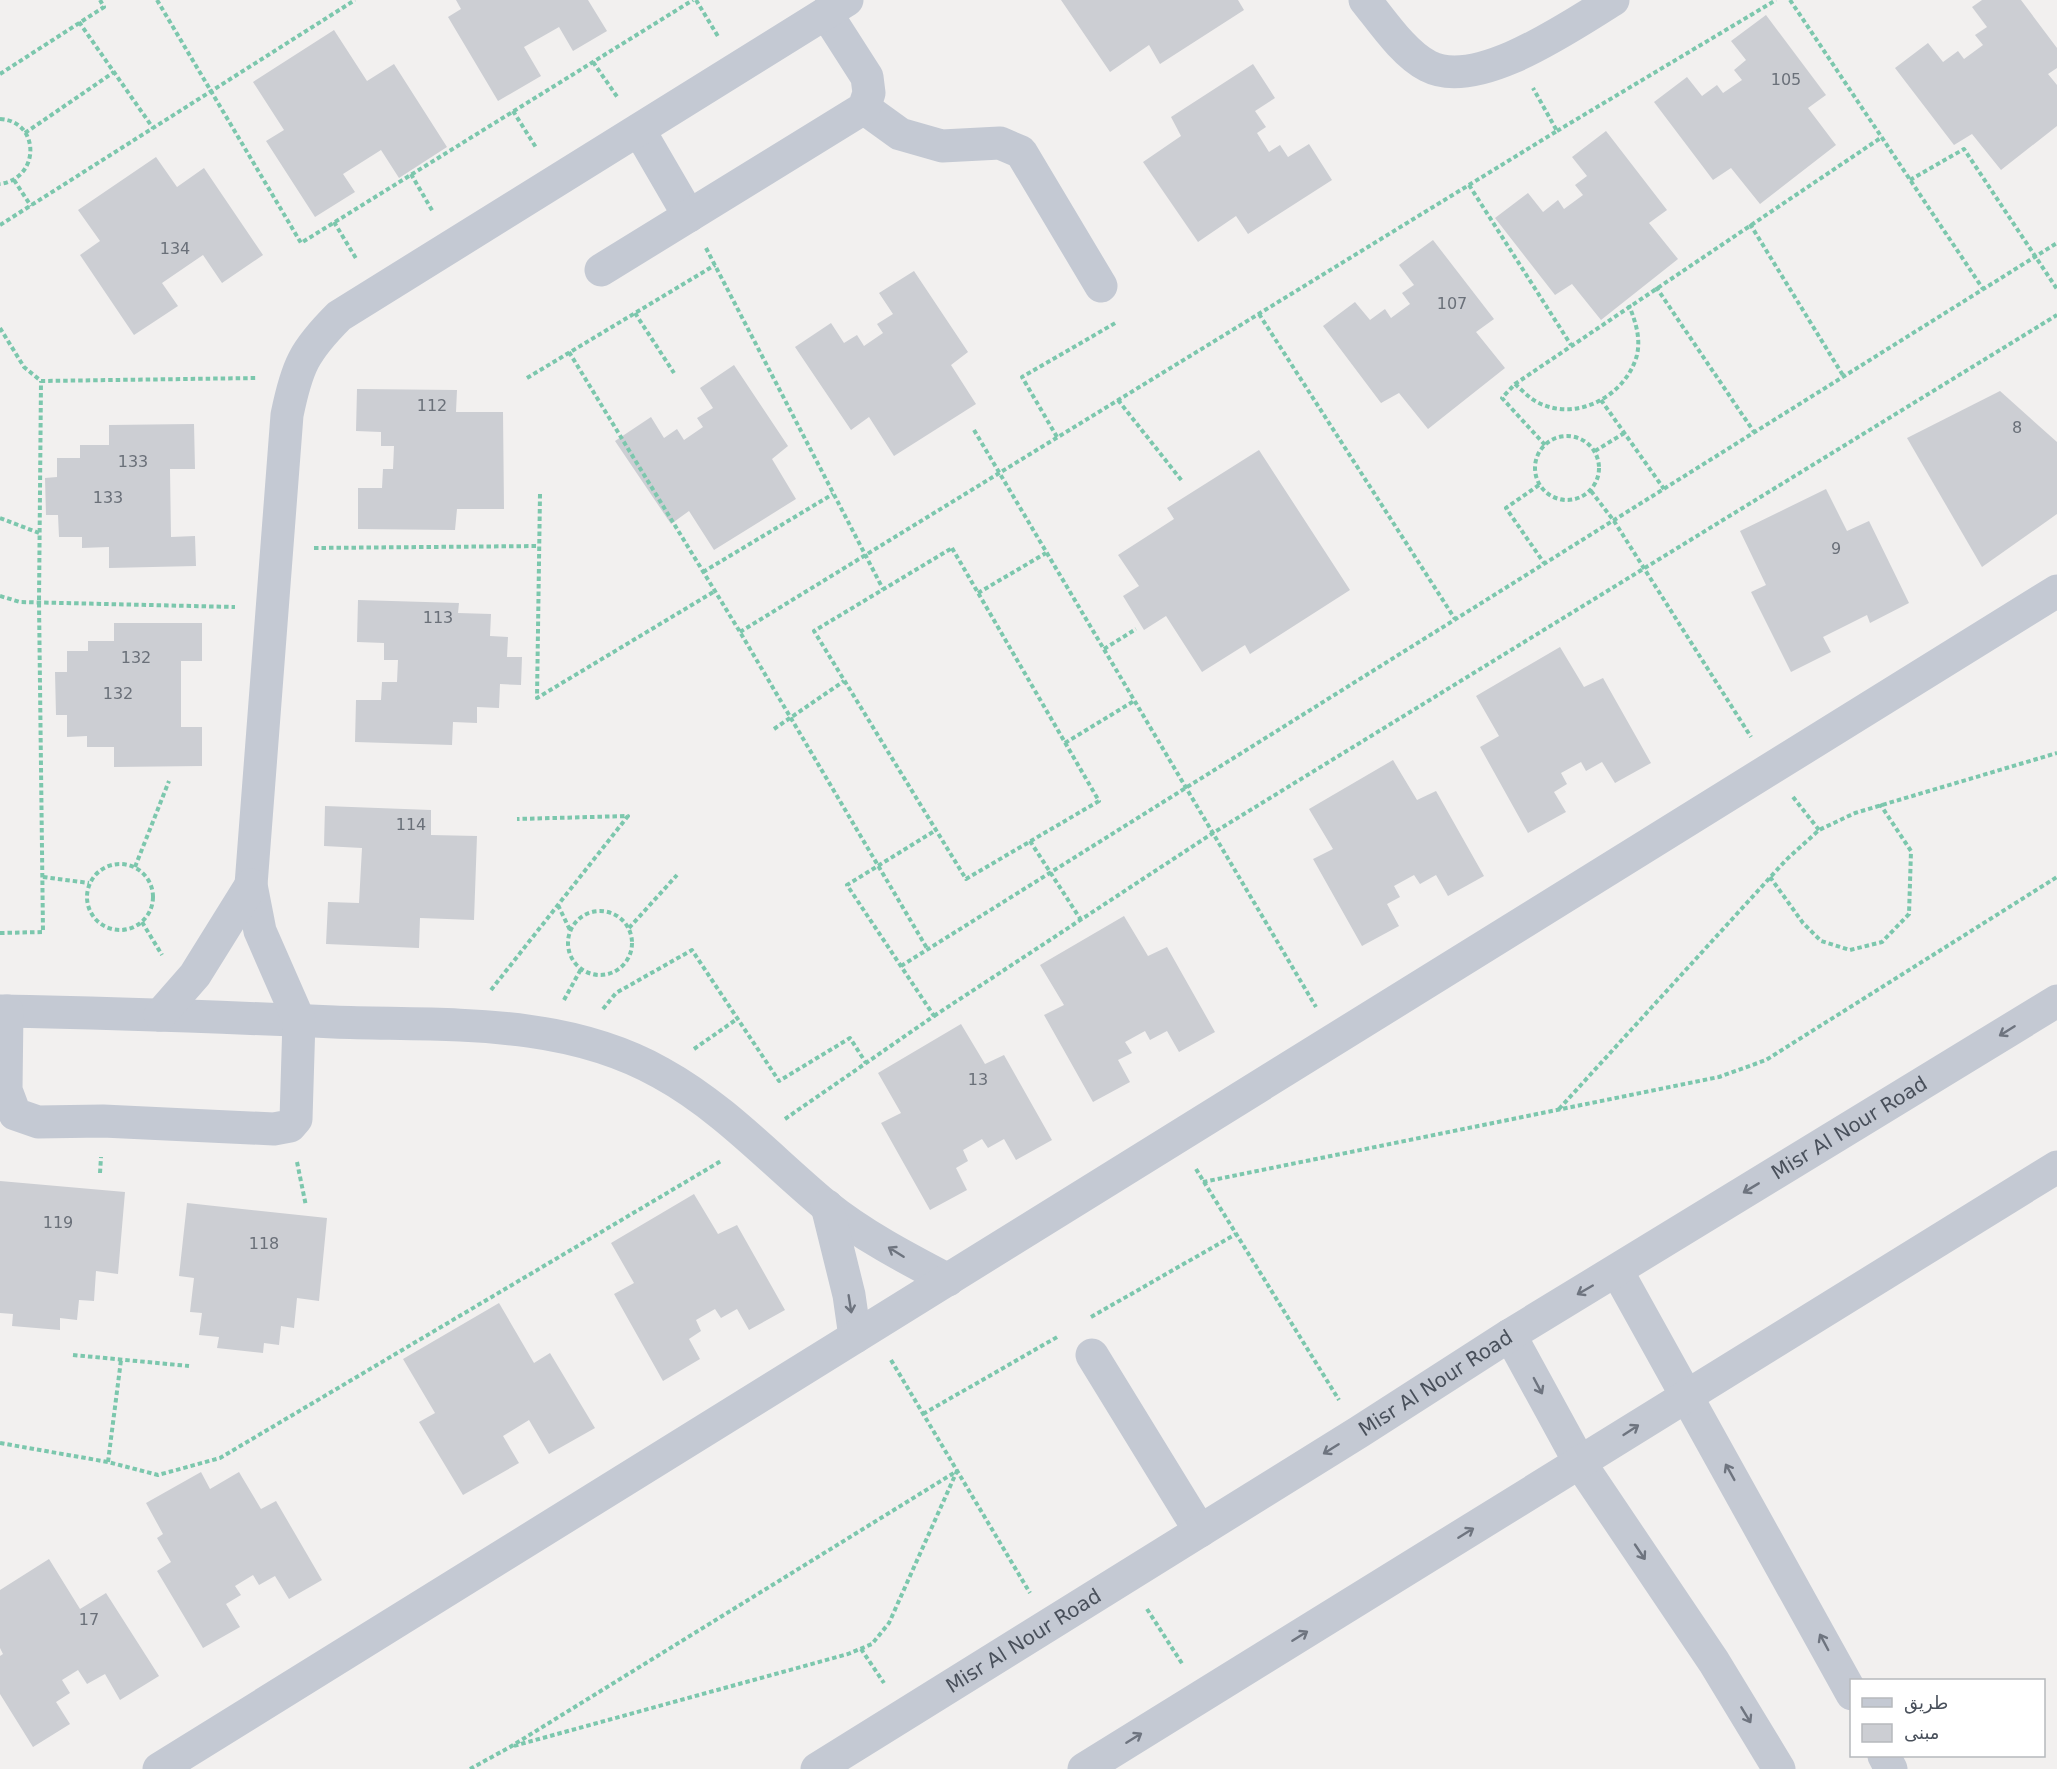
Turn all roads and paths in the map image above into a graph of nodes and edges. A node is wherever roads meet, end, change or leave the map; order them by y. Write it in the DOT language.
graph roads {
  1 [pos="100,0"];
  2 [pos="157,0"];
  3 [pos="355,0"];
  4 [pos="693,0"];
  5 [pos="1365,0"];
  6 [pos="1613,0"];
  7 [pos="1776,0"];
  8 [pos="1790,0"];
  9 [pos="836,6"];
  10 [pos="79,22"];
  11 [pos="1515,56"];
  12 [pos="593,62"];
  13 [pos="114,72"];
  14 [pos="0,74"];
  15 [pos="212,91"];
  16 [pos="864,108"];
  17 [pos="513,111"];
  18 [pos="0,118"];
  19 [pos="153,128"];
  20 [pos="639,130"];
  21 [pos="1557,131"];
  22 [pos="26,133"];
  23 [pos="1882,137"];
  24 [pos="411,174"];
  25 [pos="14,180"];
  26 [pos="1910,180"];
  27 [pos="556,181"];
  28 [pos="0,184"];
  29 [pos="1468,185"];
  30 [pos="31,206"];
  31 [pos="689,216"];
  32 [pos="334,222"];
  33 [pos="1750,224"];
  34 [pos="0,225"];
  35 [pos="2057,243"];
  36 [pos="452,244"];
  37 [pos="2036,256"];
  38 [pos="715,265"];
  39 [pos="601,270"];
  40 [pos="1101,286"];
  41 [pos="1656,287"];
  42 [pos="2057,289"];
  43 [pos="1983,290"];
  44 [pos="376,291"];
  45 [pos="1629,305"];
  46 [pos="635,313"];
  47 [pos="1258,314"];
  48 [pos="2057,315"];
  49 [pos="0,328"];
  50 [pos="1571,345"];
  51 [pos="569,352"];
  52 [pos="674,373"];
  53 [pos="295,377"];
  54 [pos="1844,377"];
  55 [pos="527,378"];
  56 [pos="41,381"];
  57 [pos="1515,384"];
  58 [pos="1118,400"];
  59 [pos="1601,400"];
  60 [pos="974,430"];
  61 [pos="1626,432"];
  62 [pos="1754,432"];
  63 [pos="1057,437"];
  64 [pos="1545,445"];
  65 [pos="1595,451"];
  66 [pos="999,473"];
  67 [pos="1182,481"];
  68 [pos="1539,485"];
  69 [pos="1664,489"];
  70 [pos="1591,491"];
  71 [pos="540,494"];
  72 [pos="833,494"];
  73 [pos="0,518"];
  74 [pos="1614,521"];
  75 [pos="39,533"];
  76 [pos="539,546"];
  77 [pos="277,548"];
  78 [pos="1046,553"];
  79 [pos="865,555"];
  80 [pos="1544,564"];
  81 [pos="1644,569"];
  82 [pos="702,572"];
  83 [pos="883,589"];
  84 [pos="715,591"];
  85 [pos="2057,591"];
  86 [pos="978,593"];
  87 [pos="0,596"];
  88 [pos="39,603"];
  89 [pos="272,609"];
  90 [pos="1455,619"];
  91 [pos="1136,629"];
  92 [pos="740,632"];
  93 [pos="1104,649"];
  94 [pos="844,681"];
  95 [pos="1134,701"];
  96 [pos="790,718"];
  97 [pos="774,729"];
  98 [pos="1065,743"];
  99 [pos="2057,753"];
  100 [pos="1771,769"];
  101 [pos="169,781"];
  102 [pos="1186,788"];
  103 [pos="1880,804"];
  104 [pos="517,819"];
  105 [pos="936,830"];
  106 [pos="1213,833"];
  107 [pos="1030,841"];
  108 [pos="878,866"];
  109 [pos="135,867"];
  110 [pos="1051,873"];
  111 [pos="677,875"];
  112 [pos="42,877"];
  113 [pos="1770,877"];
  114 [pos="2057,877"];
  115 [pos="90,883"];
  116 [pos="251,885"];
  117 [pos="558,905"];
  118 [pos="1081,920"];
  119 [pos="629,928"];
  120 [pos="570,930"];
  121 [pos="0,933"];
  122 [pos="928,950"];
  123 [pos="901,966"];
  124 [pos="2057,1001"];
  125 [pos="3,1011"];
  126 [pos="160,1015"];
  127 [pos="934,1016"];
  128 [pos="737,1019"];
  129 [pos="299,1020"];
  130 [pos="461,1027"];
  131 [pos="577,1039"];
  132 [pos="1335,1040"];
  133 [pos="866,1063"];
  134 [pos="661,1072"];
  135 [pos="1558,1110"];
  136 [pos="290,1126"];
  137 [pos="1177,1138"];
  138 [pos="753,1142"];
  139 [pos="2057,1167"];
  140 [pos="1203,1182"];
  141 [pos="306,1206"];
  142 [pos="827,1206"];
  143 [pos="1617,1272"];
  144 [pos="948,1280"];
  145 [pos="863,1332"];
  146 [pos="1510,1335"];
  147 [pos="73,1355"];
  148 [pos="1092,1355"];
  149 [pos="122,1360"];
  150 [pos="189,1366"];
  151 [pos="1687,1395"];
  152 [pos="1359,1432"];
  153 [pos="0,1443"];
  154 [pos="108,1462"];
  155 [pos="1580,1463"];
  156 [pos="957,1471"];
  157 [pos="1200,1531"];
  158 [pos="1125,1575"];
  159 [pos="1049,1625"];
  160 [pos="1850,1692"];
  161 [pos="1203,1696"];
  162 [pos="510,1747"];
  163 [pos="483,1764"];
  164 [pos="159,1769"];
  165 [pos="470,1769"];
  166 [pos="478,1769"];
  167 [pos="817,1769"];
  168 [pos="1084,1769"];
  169 [pos="1779,1769"];
  1 -- 10 [label="path"];
  2 -- 15 [label="path"];
  3 -- 15 [label="path"];
  4 -- 12 [label="path"];
  5 -- 11 [label="street"];
  6 -- 11 [label="street"];
  7 -- 21 [label="path"];
  8 -- 23 [label="path"];
  9 -- 16 [label="street"];
  9 -- 20 [label="street"];
  10 -- 13 [label="path"];
  10 -- 14 [label="path"];
  11 -- 21 [label="path"];
  12 -- 17 [label="path"];
  12 -- 20 [label="path"];
  13 -- 19 [label="path"];
  13 -- 22 [label="path"];
  15 -- 19 [label="path"];
  15 -- 32 [label="path"];
  16 -- 31 [label="street"];
  16 -- 40 [label="street"];
  17 -- 24 [label="path"];
  17 -- 27 [label="path"];
  18 -- 22 [label="path"];
  19 -- 30 [label="path"];
  20 -- 27 [label="street"];
  20 -- 31 [label="street"];
  21 -- 29 [label="path"];
  22 -- 25 [label="path"];
  23 -- 26 [label="path"];
  23 -- 33 [label="path"];
  24 -- 32 [label="path"];
  24 -- 36 [label="path"];
  25 -- 28 [label="path"];
  25 -- 30 [label="path"];
  26 -- 37 [label="path"];
  26 -- 43 [label="path"];
  27 -- 36 [label="street"];
  29 -- 47 [label="path"];
  29 -- 50 [label="path"];
  30 -- 34 [label="path"];
  31 -- 38 [label="path"];
  31 -- 39 [label="street"];
  32 -- 44 [label="path"];
  33 -- 41 [label="path"];
  33 -- 54 [label="path"];
  35 -- 37 [label="path"];
  36 -- 44 [label="street"];
  37 -- 42 [label="path"];
  37 -- 43 [label="path"];
  38 -- 46 [label="path"];
  38 -- 72 [label="path"];
  40 -- 63 [label="path"];
  41 -- 45 [label="path"];
  41 -- 62 [label="path"];
  43 -- 54 [label="path"];
  44 -- 53 [label="street"];
  45 -- 50 [label="path"];
  45 -- 59 [label="path"];
  46 -- 51 [label="path"];
  46 -- 52 [label="path"];
  47 -- 58 [label="path"];
  47 -- 90 [label="path"];
  48 -- 81 [label="path"];
  49 -- 56 [label="path"];
  50 -- 57 [label="path"];
  51 -- 55 [label="path"];
  51 -- 82 [label="path"];
  53 -- 56 [label="path"];
  53 -- 77 [label="street"];
  54 -- 62 [label="path"];
  56 -- 75 [label="path"];
  57 -- 59 [label="path"];
  57 -- 64 [label="path"];
  58 -- 63 [label="path"];
  58 -- 67 [label="path"];
  59 -- 61 [label="path"];
  60 -- 66 [label="path"];
  61 -- 65 [label="path"];
  61 -- 69 [label="path"];
  62 -- 69 [label="path"];
  63 -- 66 [label="path"];
  64 -- 65 [label="path"];
  64 -- 68 [label="path"];
  65 -- 70 [label="path"];
  66 -- 78 [label="path"];
  66 -- 79 [label="path"];
  68 -- 70 [label="path"];
  68 -- 80 [label="path"];
  69 -- 74 [label="path"];
  70 -- 74 [label="path"];
  71 -- 76 [label="path"];
  72 -- 79 [label="path"];
  72 -- 82 [label="path"];
  73 -- 75 [label="path"];
  74 -- 80 [label="path"];
  74 -- 81 [label="path"];
  75 -- 88 [label="path"];
  76 -- 77 [label="path"];
  76 -- 84 [label="path"];
  77 -- 89 [label="street"];
  78 -- 86 [label="path"];
  78 -- 93 [label="path"];
  79 -- 83 [label="path"];
  79 -- 92 [label="path"];
  80 -- 90 [label="path"];
  81 -- 100 [label="path"];
  81 -- 106 [label="path"];
  82 -- 84 [label="path"];
  83 -- 86 [label="path"];
  83 -- 94 [label="path"];
  84 -- 92 [label="path"];
  85 -- 100 [label="street"];
  86 -- 98 [label="path"];
  87 -- 88 [label="path"];
  88 -- 89 [label="path"];
  88 -- 112 [label="path"];
  89 -- 116 [label="street"];
  90 -- 102 [label="path"];
  91 -- 93 [label="path"];
  92 -- 96 [label="path"];
  93 -- 95 [label="path"];
  94 -- 96 [label="path"];
  94 -- 105 [label="path"];
  95 -- 98 [label="path"];
  95 -- 102 [label="path"];
  96 -- 97 [label="path"];
  96 -- 108 [label="path"];
  98 -- 107 [label="path"];
  99 -- 103 [label="path"];
  100 -- 132 [label="street"];
  101 -- 109 [label="path"];
  102 -- 106 [label="path"];
  102 -- 110 [label="path"];
  103 -- 113 [label="path"];
  103 -- 113 [label="path"];
  104 -- 117 [label="path"];
  105 -- 107 [label="path"];
  105 -- 108 [label="path"];
  106 -- 118 [label="path"];
  106 -- 132 [label="path"];
  107 -- 110 [label="path"];
  108 -- 122 [label="path"];
  108 -- 123 [label="path"];
  109 -- 115 [label="path"];
  109 -- 115 [label="path"];
  110 -- 118 [label="path"];
  110 -- 122 [label="path"];
  111 -- 119 [label="path"];
  112 -- 115 [label="path"];
  112 -- 121 [label="path"];
  113 -- 135 [label="path"];
  114 -- 135 [label="path"];
  116 -- 126 [label="street"];
  116 -- 129 [label="street"];
  117 -- 120 [label="path"];
  117 -- 130 [label="path"];
  118 -- 127 [label="path"];
  119 -- 120 [label="path"];
  119 -- 120 [label="path"];
  122 -- 123 [label="path"];
  123 -- 127 [label="path"];
  124 -- 143 [label="street, Misr Al Nour Road, one-way"];
  125 -- 126 [label="street"];
  125 -- 136 [label="street"];
  126 -- 129 [label="street"];
  127 -- 133 [label="path"];
  128 -- 131 [label="path"];
  128 -- 133 [label="path"];
  128 -- 134 [label="path"];
  129 -- 130 [label="street"];
  129 -- 136 [label="street"];
  130 -- 131 [label="street"];
  131 -- 134 [label="street"];
  132 -- 137 [label="street"];
  133 -- 138 [label="path"];
  134 -- 138 [label="street"];
  135 -- 140 [label="path"];
  136 -- 141 [label="path"];
  137 -- 140 [label="path"];
  137 -- 144 [label="street"];
  138 -- 142 [label="street"];
  138 -- 154 [label="path"];
  139 -- 151 [label="street"];
  140 -- 152 [label="path"];
  144 -- 142 [label="street, one-way"];
  142 -- 145 [label="street, one-way"];
  143 -- 146 [label="street, Misr Al Nour Road, one-way"];
  143 -- 151 [label="street"];
  144 -- 145 [label="street"];
  145 -- 156 [label="path"];
  145 -- 164 [label="street"];
  146 -- 152 [label="street, Misr Al Nour Road"];
  146 -- 155 [label="street, one-way"];
  147 -- 149 [label="path"];
  148 -- 157 [label="street"];
  149 -- 150 [label="path"];
  149 -- 154 [label="path"];
  155 -- 151 [label="street, one-way"];
  160 -- 151 [label="street, one-way"];
  152 -- 157 [label="street, Misr Al Nour Road, one-way"];
  153 -- 154 [label="path"];
  161 -- 155 [label="street, one-way"];
  155 -- 169 [label="street, one-way"];
  156 -- 159 [label="path"];
  156 -- 162 [label="path"];
  156 -- 162 [label="path"];
  157 -- 158 [label="street, Misr Al Nour Road"];
  158 -- 159 [label="street, Misr Al Nour Road"];
  158 -- 161 [label="path"];
  159 -- 167 [label="street, Misr Al Nour Road"];
  168 -- 161 [label="street, one-way"];
  162 -- 163 [label="path"];
  163 -- 165 [label="path"];
  163 -- 166 [label="path"];
}
